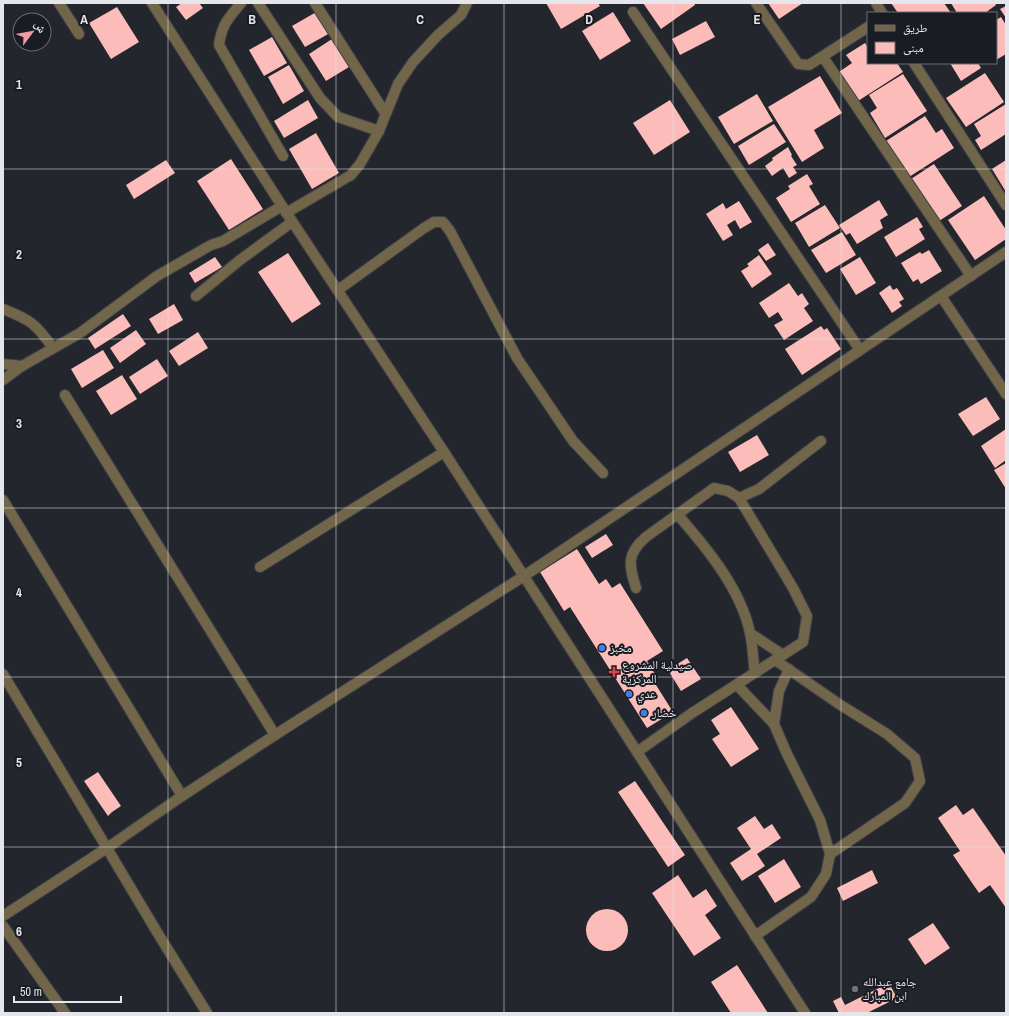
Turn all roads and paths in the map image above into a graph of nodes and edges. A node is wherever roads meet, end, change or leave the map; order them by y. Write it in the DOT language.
graph roads {
  1 [pos="59,3"];
  2 [pos="152,3"];
  3 [pos="241,3"];
  4 [pos="258,3"];
  5 [pos="315,3"];
  6 [pos="467,3"];
  7 [pos="756,3"];
  8 [pos="876,3"];
  9 [pos="633,12"];
  10 [pos="881,12"];
  11 [pos="867,28"];
  12 [pos="79,34"];
  13 [pos="822,57"];
  14 [pos="915,64"];
  15 [pos="385,113"];
  16 [pos="379,131"];
  17 [pos="283,156"];
  18 [pos="1006,205"];
  19 [pos="284,210"];
  20 [pos="292,222"];
  21 [pos="1006,252"];
  22 [pos="971,276"];
  23 [pos="338,290"];
  24 [pos="196,296"];
  25 [pos="941,296"];
  26 [pos="3,309"];
  27 [pos="53,348"];
  28 [pos="860,350"];
  29 [pos="3,364"];
  30 [pos="22,366"];
  31 [pos="3,380"];
  32 [pos="1006,394"];
  33 [pos="65,395"];
  34 [pos="821,441"];
  35 [pos="444,452"];
  36 [pos="603,473"];
  37 [pos="739,498"];
  38 [pos="3,500"];
  39 [pos="677,514"];
  40 [pos="260,567"];
  41 [pos="524,576"];
  42 [pos="636,588"];
  43 [pos="750,634"];
  44 [pos="779,657"];
  45 [pos="789,669"];
  46 [pos="755,673"];
  47 [pos="3,674"];
  48 [pos="737,685"];
  49 [pos="774,724"];
  50 [pos="275,735"];
  51 [pos="637,752"];
  52 [pos="182,796"];
  53 [pos="107,848"];
  54 [pos="830,854"];
  55 [pos="3,916"];
  56 [pos="3,926"];
  57 [pos="755,936"];
  58 [pos="65,1013"];
  59 [pos="207,1013"];
  60 [pos="805,1013"];
  1 -- 12 [label="street"];
  2 -- 19 [label="street"];
  3 -- 17 [label="street"];
  4 -- 16 [label="street"];
  5 -- 15 [label="street"];
  6 -- 15 [label="street"];
  7 -- 13 [label="street"];
  8 -- 10 [label="street"];
  9 -- 28 [label="street"];
  11 -- 13 [label="street"];
  13 -- 22 [label="street"];
  14 -- 18 [label="street"];
  15 -- 16 [label="street"];
  16 -- 19 [label="street"];
  19 -- 20 [label="street"];
  19 -- 27 [label="street"];
  20 -- 23 [label="street"];
  20 -- 24 [label="street"];
  21 -- 22 [label="street"];
  22 -- 25 [label="street"];
  23 -- 35 [label="street"];
  23 -- 36 [label="street"];
  25 -- 28 [label="street"];
  25 -- 32 [label="street"];
  26 -- 27 [label="street"];
  27 -- 30 [label="street"];
  28 -- 41 [label="street"];
  29 -- 30 [label="street"];
  30 -- 31 [label="street"];
  33 -- 50 [label="street"];
  34 -- 37 [label="street"];
  35 -- 40 [label="street"];
  35 -- 41 [label="street"];
  37 -- 39 [label="street"];
  37 -- 44 [label="street"];
  38 -- 52 [label="street"];
  39 -- 42 [label="street"];
  39 -- 43 [label="street"];
  41 -- 50 [label="street"];
  41 -- 51 [label="street"];
  43 -- 44 [label="street"];
  43 -- 46 [label="street"];
  44 -- 45 [label="street"];
  44 -- 46 [label="street"];
  45 -- 49 [label="street"];
  45 -- 54 [label="street"];
  46 -- 48 [label="street"];
  47 -- 53 [label="street"];
  48 -- 49 [label="street"];
  48 -- 51 [label="street"];
  49 -- 54 [label="street"];
  50 -- 52 [label="street"];
  51 -- 57 [label="street"];
  52 -- 53 [label="street"];
  53 -- 55 [label="street"];
  53 -- 59 [label="street"];
  54 -- 57 [label="street"];
  56 -- 58 [label="street"];
  57 -- 60 [label="street"];
}
